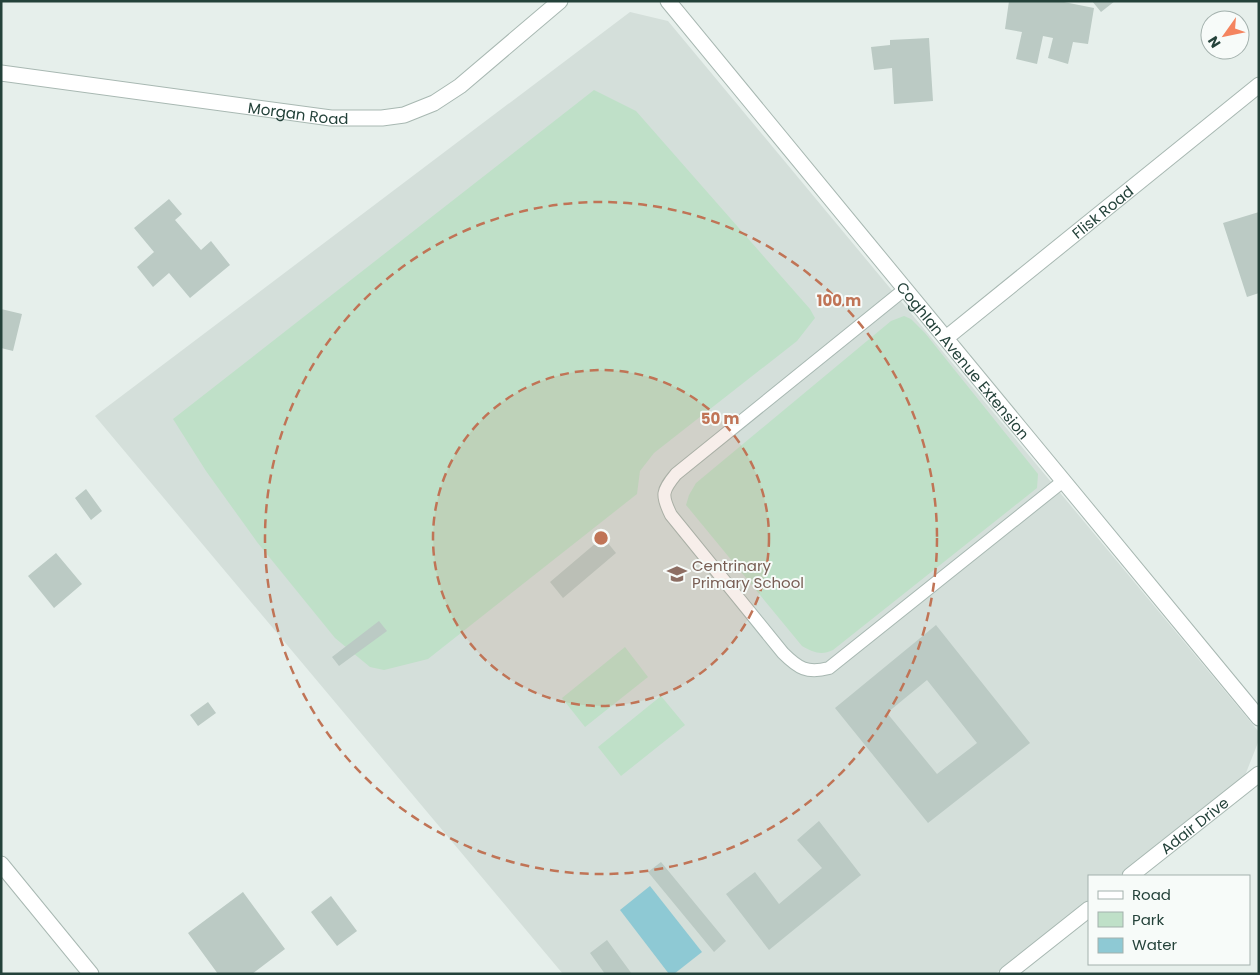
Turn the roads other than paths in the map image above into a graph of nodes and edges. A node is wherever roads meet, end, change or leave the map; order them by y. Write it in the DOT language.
graph roads {
  1 [pos="560,1"];
  2 [pos="668,1"];
  3 [pos="1,73"];
  4 [pos="1259,85"];
  5 [pos="905,289"];
  6 [pos="946,338"];
  7 [pos="1062,482"];
  8 [pos="1259,718"];
  9 [pos="1259,774"];
  10 [pos="1,864"];
  11 [pos="1131,875"];
  12 [pos="1088,910"];
  13 [pos="91,974"];
  14 [pos="1007,974"];
  1 -- 3 [label="street, Morgan Road"];
  2 -- 5 [label="street, Coghlan Avenue Extension"];
  4 -- 6 [label="street, Flisk Road"];
  5 -- 6 [label="street, Coghlan Avenue Extension"];
  5 -- 7 [label="lane"];
  6 -- 7 [label="street, Coghlan Avenue Extension"];
  7 -- 8 [label="street, Coghlan Avenue Extension"];
  9 -- 11 [label="street, Adair Drive"];
  10 -- 13 [label="street"];
  12 -- 14 [label="street"];
}
